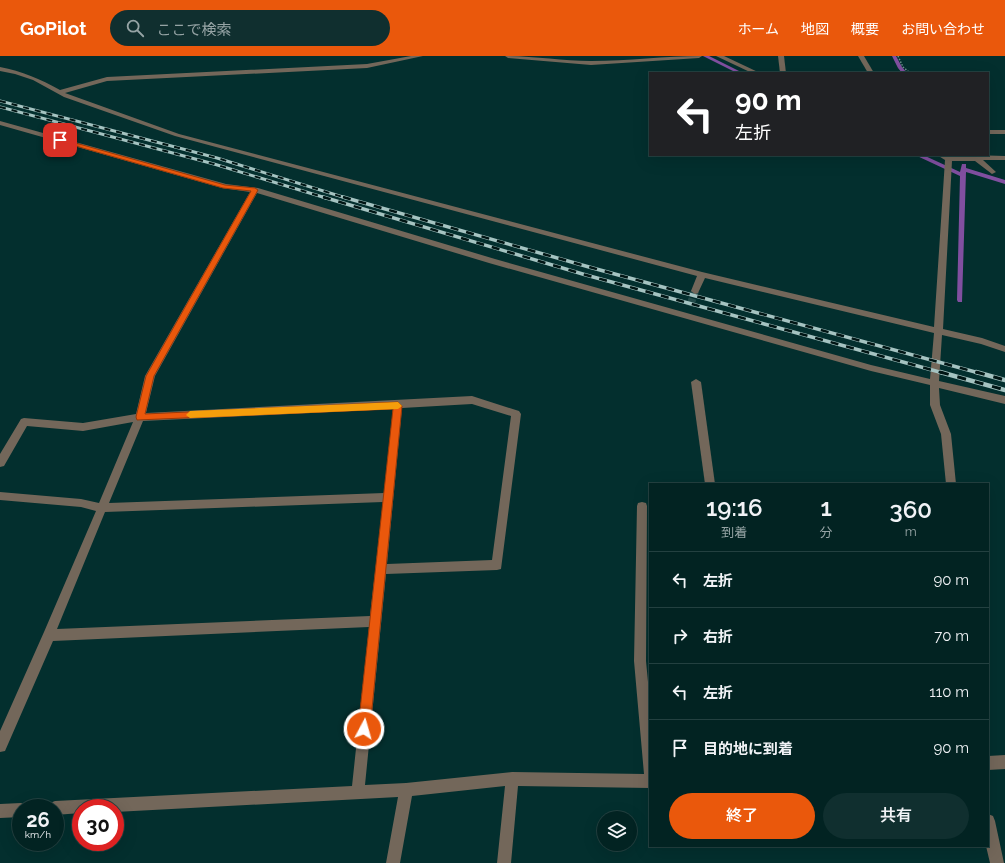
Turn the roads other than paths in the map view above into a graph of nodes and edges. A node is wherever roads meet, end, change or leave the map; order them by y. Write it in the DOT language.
graph roads {
  1 [pos="420,56"];
  2 [pos="508,56"];
  3 [pos="699,56"];
  4 [pos="719,56"];
  5 [pos="781,56"];
  6 [pos="861,56"];
  7 [pos="0,69"];
  8 [pos="755,72"];
  9 [pos="783,72"];
  10 [pos="870,72"];
  11 [pos="61,92"];
  12 [pos="0,124"];
  13 [pos="989,132"];
  14 [pos="1005,132"];
  15 [pos="942,156"];
  16 [pos="976,157"];
  17 [pos="1005,158"];
  18 [pos="949,159"];
  19 [pos="992,172"];
  20 [pos="255,190"];
  21 [pos="702,275"];
  22 [pos="695,291"];
  23 [pos="690,306"];
  24 [pos="686,316"];
  25 [pos="937,332"];
  26 [pos="1005,349"];
  27 [pos="696,382"];
  28 [pos="934,382"];
  29 [pos="1005,400"];
  30 [pos="398,406"];
  31 [pos="140,417"];
  32 [pos="0,463"];
  33 [pos="710,483"];
  34 [pos="951,483"];
  35 [pos="0,496"];
  36 [pos="388,497"];
  37 [pos="642,506"];
  38 [pos="102,508"];
  39 [pos="380,569"];
  40 [pos="375,620"];
  41 [pos="49,635"];
  42 [pos="0,746"];
  43 [pos="649,761"];
  44 [pos="1005,762"];
  45 [pos="989,763"];
  46 [pos="512,779"];
  47 [pos="649,782"];
  48 [pos="406,790"];
  49 [pos="358,791"];
  50 [pos="64,807"];
  51 [pos="12,810"];
  52 [pos="0,811"];
  53 [pos="989,826"];
  54 [pos="393,863"];
  55 [pos="504,863"];
  56 [pos="997,863"];
  1 -- 11 [label="street"];
  2 -- 3 [label="street"];
  4 -- 8 [label="street"];
  5 -- 9 [label="street"];
  6 -- 10 [label="street"];
  7 -- 11 [label="street"];
  11 -- 21 [label="street"];
  12 -- 20 [label="street"];
  13 -- 14 [label="street"];
  15 -- 18 [label="street"];
  16 -- 17 [label="street"];
  16 -- 18 [label="street"];
  16 -- 19 [label="street"];
  18 -- 25 [label="street"];
  20 -- 24 [label="street"];
  20 -- 31 [label="street"];
  21 -- 22 [label="street"];
  21 -- 25 [label="street"];
  23 -- 24 [label="street"];
  24 -- 28 [label="street"];
  25 -- 26 [label="street"];
  25 -- 28 [label="street"];
  27 -- 33 [label="street"];
  28 -- 29 [label="street"];
  28 -- 34 [label="street"];
  30 -- 31 [label="street"];
  30 -- 36 [label="street"];
  30 -- 39 [label="street"];
  31 -- 32 [label="street"];
  31 -- 38 [label="street"];
  35 -- 38 [label="street"];
  36 -- 38 [label="street"];
  36 -- 39 [label="street"];
  37 -- 43 [label="street"];
  38 -- 41 [label="street"];
  39 -- 40 [label="street"];
  40 -- 41 [label="street"];
  40 -- 49 [label="street"];
  41 -- 42 [label="street"];
  44 -- 45 [label="street"];
  46 -- 47 [label="street"];
  46 -- 48 [label="street"];
  46 -- 55 [label="street"];
  48 -- 49 [label="street"];
  48 -- 54 [label="street"];
  49 -- 50 [label="street"];
  51 -- 52 [label="street"];
  53 -- 56 [label="street"];
}
